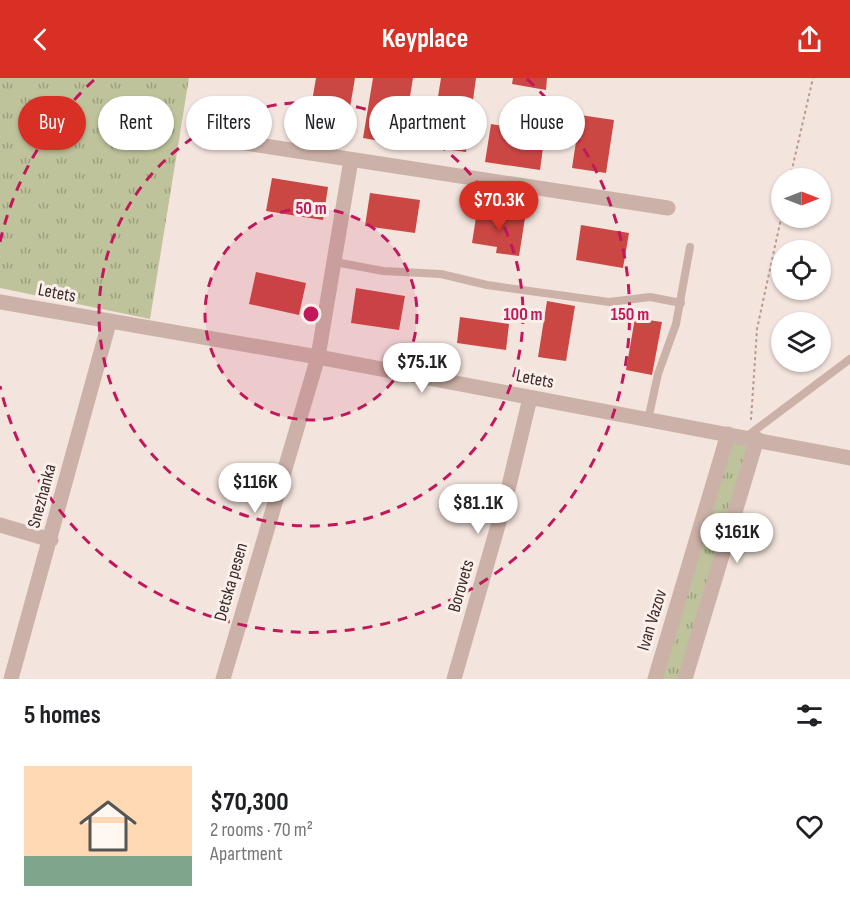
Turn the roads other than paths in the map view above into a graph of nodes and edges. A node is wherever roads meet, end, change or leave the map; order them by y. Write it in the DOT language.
graph roads {
  1 [pos="272,147"];
  2 [pos="351,160"];
  3 [pos="668,208"];
  4 [pos="690,247"];
  5 [pos="335,262"];
  6 [pos="0,302"];
  7 [pos="681,303"];
  8 [pos="109,323"];
  9 [pos="318,357"];
  10 [pos="850,359"];
  11 [pos="530,398"];
  12 [pos="648,420"];
  13 [pos="728,434"];
  14 [pos="752,438"];
  15 [pos="850,458"];
  16 [pos="0,525"];
  17 [pos="51,540"];
  18 [pos="11,679"];
  19 [pos="223,679"];
  20 [pos="454,679"];
  21 [pos="655,679"];
  22 [pos="685,679"];
  1 -- 2 [label="street"];
  2 -- 3 [label="street"];
  2 -- 5 [label="street, Detska pesen"];
  4 -- 7 [label="lane"];
  5 -- 7 [label="lane"];
  5 -- 9 [label="street, Detska pesen"];
  6 -- 8 [label="street, Letets"];
  7 -- 12 [label="lane"];
  8 -- 9 [label="street, Letets"];
  8 -- 17 [label="street, Snezhanka"];
  9 -- 11 [label="street, Letets"];
  9 -- 19 [label="street, Detska pesen"];
  10 -- 14 [label="lane"];
  11 -- 12 [label="street, Letets"];
  11 -- 20 [label="street, Borovets"];
  12 -- 13 [label="street, Letets"];
  13 -- 14 [label="street, Letets"];
  13 -- 21 [label="street, Ivan Vazov"];
  14 -- 15 [label="street, Letets"];
  14 -- 22 [label="street"];
  16 -- 17 [label="street"];
  17 -- 18 [label="street, Snezhanka"];
}
